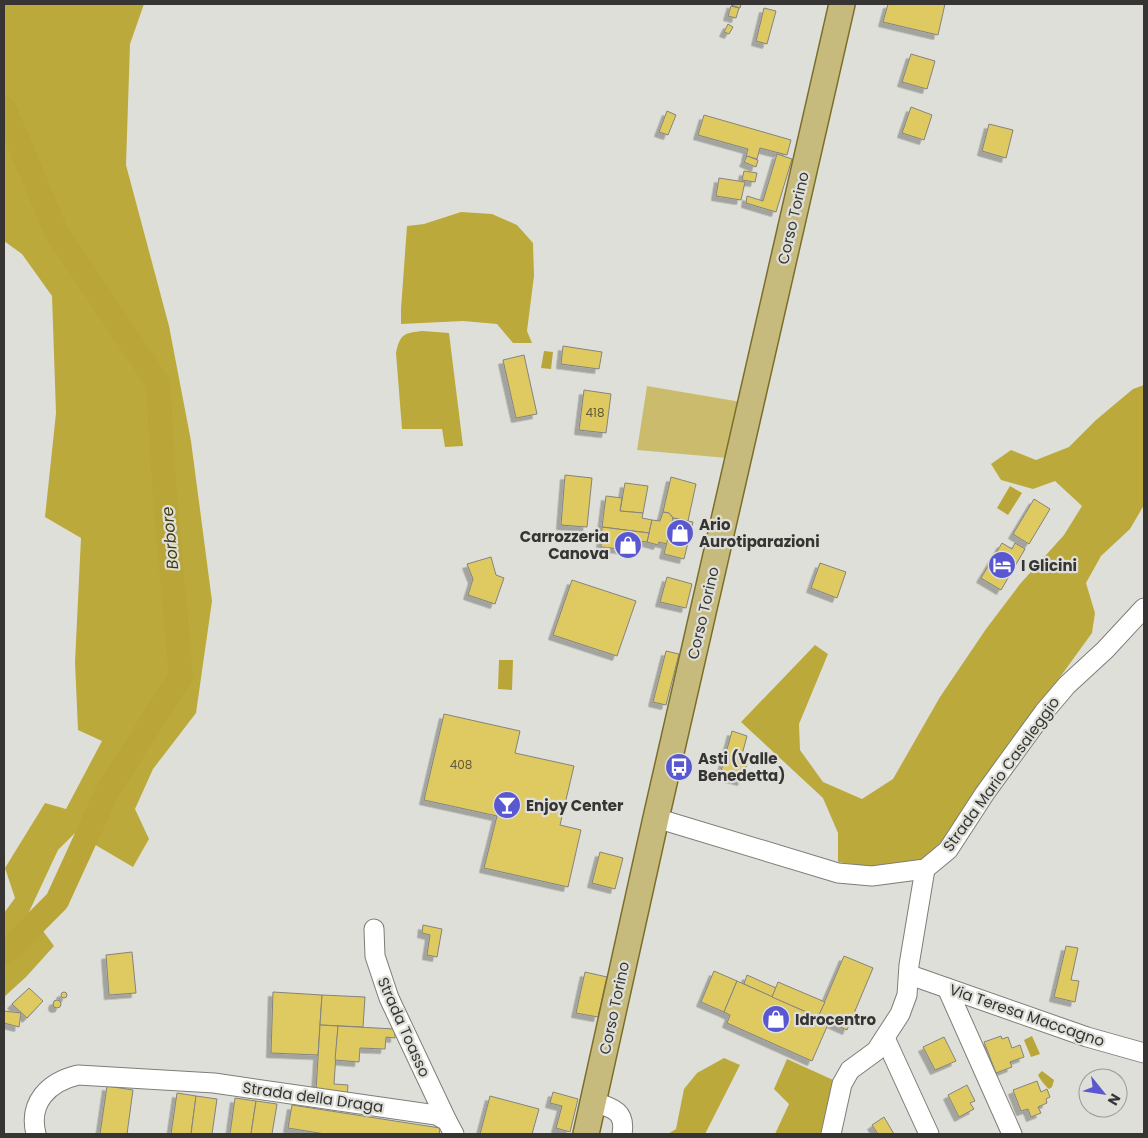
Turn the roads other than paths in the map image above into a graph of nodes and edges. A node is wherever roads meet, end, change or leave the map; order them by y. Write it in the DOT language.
graph roads {
  1 [pos="842,4"];
  2 [pos="1144,608"];
  3 [pos="656,818"];
  4 [pos="925,869"];
  5 [pos="374,929"];
  6 [pos="910,974"];
  7 [pos="947,988"];
  8 [pos="885,1038"];
  9 [pos="1144,1053"];
  10 [pos="593,1102"];
  11 [pos="450,1128"];
  12 [pos="36,1134"];
  13 [pos="586,1134"];
  14 [pos="622,1134"];
  15 [pos="831,1134"];
  16 [pos="929,1134"];
  17 [pos="1012,1134"];
  1 -- 3 [label="main road, Corso Torino"];
  2 -- 4 [label="street, Strada Mario Casaleggio"];
  3 -- 4 [label="street"];
  3 -- 10 [label="main road, Corso Torino"];
  4 -- 6 [label="street"];
  5 -- 11 [label="street, Strada Toasso"];
  6 -- 7 [label="street, Via Teresa Maccagno"];
  6 -- 8 [label="street"];
  7 -- 9 [label="street, Via Teresa Maccagno"];
  7 -- 17 [label="street"];
  8 -- 15 [label="street"];
  8 -- 16 [label="street"];
  10 -- 13 [label="main road, Corso Torino"];
  10 -- 14 [label="street"];
  11 -- 12 [label="street, Strada della Draga"];
}
